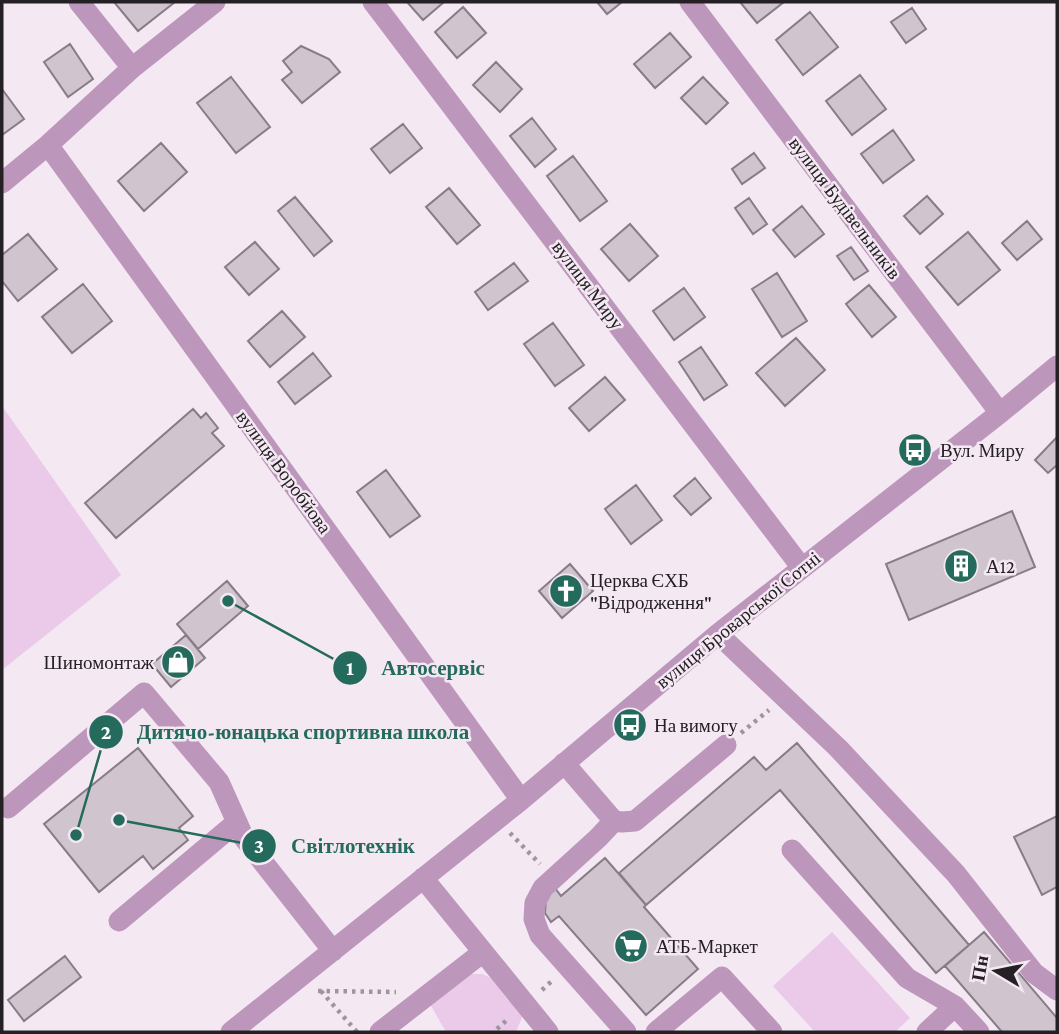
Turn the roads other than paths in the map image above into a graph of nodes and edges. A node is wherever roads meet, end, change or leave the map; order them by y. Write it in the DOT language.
graph roads {
  1 [pos="79,2"];
  2 [pos="215,2"];
  3 [pos="373,2"];
  4 [pos="690,2"];
  5 [pos="132,68"];
  6 [pos="48,145"];
  7 [pos="2,183"];
  8 [pos="1057,366"];
  9 [pos="1000,413"];
  10 [pos="802,568"];
  11 [pos="718,634"];
  12 [pos="726,745"];
  13 [pos="564,762"];
  14 [pos="521,800"];
  15 [pos="8,808"];
  16 [pos="614,821"];
  17 [pos="237,822"];
  18 [pos="792,850"];
  19 [pos="423,878"];
  20 [pos="119,921"];
  21 [pos="333,951"];
  22 [pos="483,952"];
  23 [pos="1057,990"];
  24 [pos="955,1006"];
  25 [pos="231,1032"];
  26 [pos="380,1032"];
  27 [pos="548,1032"];
  28 [pos="626,1032"];
  29 [pos="656,1032"];
  30 [pos="772,1032"];
  31 [pos="927,1032"];
  32 [pos="979,1032"];
  1 -- 5 [label="street"];
  2 -- 5 [label="street"];
  3 -- 10 [label="street, вулиця Миру"];
  4 -- 9 [label="street, вулиця Будівельників"];
  5 -- 6 [label="street"];
  6 -- 7 [label="street"];
  6 -- 14 [label="street, вулиця Воробйова"];
  8 -- 9 [label="street, вулиця Броварської Сотні"];
  9 -- 10 [label="street, вулиця Броварської Сотні"];
  10 -- 11 [label="street, вулиця Броварської Сотні"];
  11 -- 13 [label="street, вулиця Броварської Сотні"];
  11 -- 23 [label="street"];
  12 -- 16 [label="street"];
  13 -- 14 [label="street, вулиця Броварської Сотні"];
  13 -- 16 [label="street"];
  14 -- 19 [label="street, вулиця Броварської Сотні"];
  15 -- 17 [label="street"];
  16 -- 28 [label="street"];
  17 -- 20 [label="street"];
  17 -- 21 [label="street"];
  18 -- 24 [label="street"];
  19 -- 21 [label="street"];
  19 -- 22 [label="street"];
  21 -- 25 [label="street"];
  22 -- 26 [label="street"];
  22 -- 27 [label="street"];
  24 -- 31 [label="street"];
  24 -- 32 [label="street"];
  29 -- 30 [label="street"];
}
